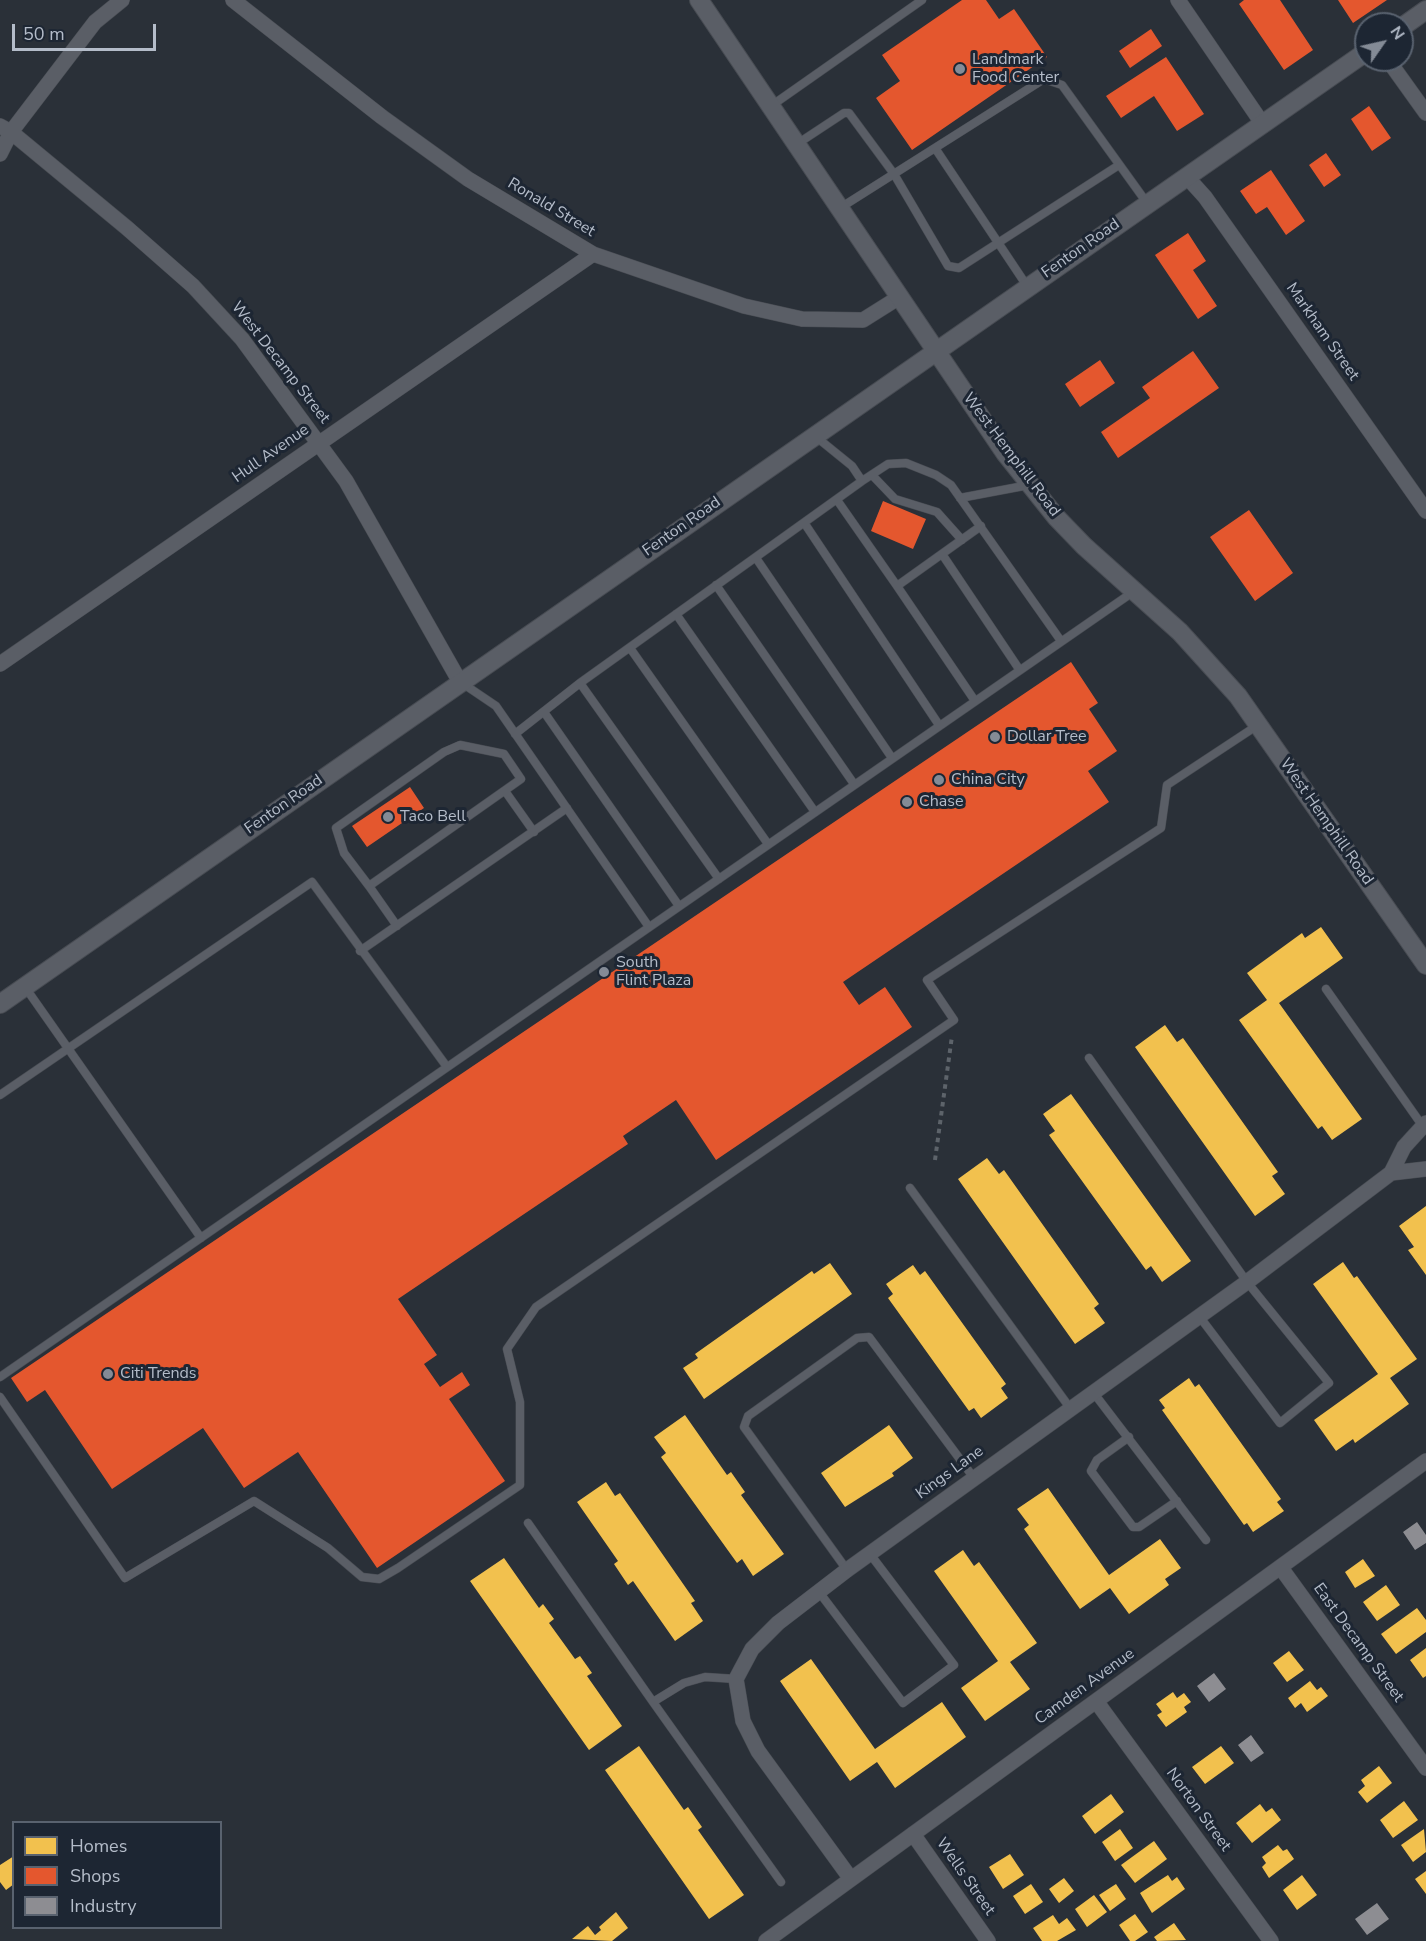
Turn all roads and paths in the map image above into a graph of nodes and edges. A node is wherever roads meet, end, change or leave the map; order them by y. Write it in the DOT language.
graph roads {
  1 [pos="122,0"];
  2 [pos="233,0"];
  3 [pos="699,0"];
  4 [pos="922,0"];
  5 [pos="1178,0"];
  6 [pos="1354,60"];
  7 [pos="1397,72"];
  8 [pos="771,106"];
  9 [pos="1426,113"];
  10 [pos="1262,123"];
  11 [pos="6,129"];
  12 [pos="797,144"];
  13 [pos="935,148"];
  14 [pos="0,154"];
  15 [pos="1119,165"];
  16 [pos="894,174"];
  17 [pos="1186,176"];
  18 [pos="1147,203"];
  19 [pos="840,207"];
  20 [pos="998,243"];
  21 [pos="593,254"];
  22 [pos="1027,286"];
  23 [pos="898,298"];
  24 [pos="934,350"];
  25 [pos="814,435"];
  26 [pos="320,442"];
  27 [pos="872,475"];
  28 [pos="862,481"];
  29 [pos="1029,485"];
  30 [pos="960,498"];
  31 [pos="837,500"];
  32 [pos="1426,511"];
  33 [pos="805,524"];
  34 [pos="981,526"];
  35 [pos="962,540"];
  36 [pos="942,554"];
  37 [pos="756,558"];
  38 [pos="716,585"];
  39 [pos="897,586"];
  40 [pos="1134,591"];
  41 [pos="676,614"];
  42 [pos="1061,641"];
  43 [pos="630,648"];
  44 [pos="0,664"];
  45 [pos="1018,669"];
  46 [pos="460,682"];
  47 [pos="580,683"];
  48 [pos="975,701"];
  49 [pos="544,712"];
  50 [pos="939,725"];
  51 [pos="1258,725"];
  52 [pos="515,734"];
  53 [pos="892,758"];
  54 [pos="854,784"];
  55 [pos="505,791"];
  56 [pos="567,808"];
  57 [pos="815,812"];
  58 [pos="534,832"];
  59 [pos="768,844"];
  60 [pos="719,879"];
  61 [pos="369,886"];
  62 [pos="679,906"];
  63 [pos="397,926"];
  64 [pos="649,927"];
  65 [pos="360,951"];
  66 [pos="1426,965"];
  67 [pos="25,987"];
  68 [pos="1326,989"];
  69 [pos="0,1004"];
  70 [pos="954,1020"];
  71 [pos="68,1048"];
  72 [pos="1089,1058"];
  73 [pos="447,1067"];
  74 [pos="0,1095"];
  75 [pos="1425,1126"];
  76 [pos="935,1160"];
  77 [pos="1426,1169"];
  78 [pos="1391,1173"];
  79 [pos="910,1188"];
  80 [pos="201,1238"];
  81 [pos="1247,1282"];
  82 [pos="1199,1316"];
  83 [pos="0,1377"];
  84 [pos="1093,1392"];
  85 [pos="0,1397"];
  86 [pos="1070,1408"];
  87 [pos="1129,1437"];
  88 [pos="1426,1461"];
  89 [pos="975,1478"];
  90 [pos="1177,1501"];
  91 [pos="528,1523"];
  92 [pos="1206,1540"];
  93 [pos="870,1554"];
  94 [pos="1281,1568"];
  95 [pos="847,1570"];
  96 [pos="819,1592"];
  97 [pos="736,1679"];
  98 [pos="1096,1701"];
  99 [pos="653,1702"];
  100 [pos="1426,1768"];
  101 [pos="913,1834"];
  102 [pos="851,1879"];
  103 [pos="781,1882"];
  104 [pos="766,1941"];
  105 [pos="988,1941"];
  106 [pos="1271,1941"];
  1 -- 11 [label="street"];
  2 -- 21 [label="street, Ronald Street"];
  3 -- 8 [label="street, West Hemphill Road"];
  4 -- 8 [label="lane"];
  5 -- 10 [label="street"];
  6 -- 10 [label="street, Fenton Road"];
  7 -- 9 [label="street"];
  8 -- 12 [label="street, West Hemphill Road"];
  10 -- 17 [label="street, Fenton Road"];
  11 -- 14 [label="street"];
  11 -- 26 [label="street, West Decamp Street"];
  12 -- 16 [label="lane"];
  12 -- 19 [label="street, West Hemphill Road"];
  13 -- 15 [label="lane"];
  13 -- 16 [label="lane"];
  13 -- 20 [label="lane"];
  15 -- 18 [label="lane"];
  15 -- 20 [label="lane"];
  16 -- 19 [label="lane"];
  16 -- 20 [label="lane"];
  17 -- 18 [label="street, Fenton Road"];
  17 -- 32 [label="street, Markham Street"];
  18 -- 22 [label="street, Fenton Road"];
  19 -- 23 [label="street, West Hemphill Road"];
  20 -- 22 [label="lane"];
  21 -- 23 [label="street, Ronald Street"];
  21 -- 26 [label="street, Hull Avenue"];
  22 -- 24 [label="street, Fenton Road"];
  23 -- 24 [label="street, West Hemphill Road"];
  24 -- 25 [label="street, Fenton Road"];
  24 -- 29 [label="street, West Hemphill Road"];
  25 -- 28 [label="lane"];
  25 -- 46 [label="street, Fenton Road"];
  26 -- 44 [label="street, Hull Avenue"];
  26 -- 46 [label="street, West Decamp Street"];
  27 -- 28 [label="lane"];
  27 -- 30 [label="lane"];
  27 -- 35 [label="lane"];
  28 -- 31 [label="lane"];
  29 -- 30 [label="lane"];
  29 -- 40 [label="street, West Hemphill Road"];
  30 -- 34 [label="lane"];
  31 -- 33 [label="lane"];
  31 -- 39 [label="lane"];
  33 -- 37 [label="lane"];
  33 -- 50 [label="lane"];
  34 -- 35 [label="lane"];
  34 -- 42 [label="lane"];
  35 -- 36 [label="lane"];
  36 -- 39 [label="lane"];
  36 -- 45 [label="lane"];
  37 -- 38 [label="lane"];
  37 -- 53 [label="lane"];
  38 -- 41 [label="lane"];
  38 -- 54 [label="lane"];
  39 -- 48 [label="lane"];
  40 -- 42 [label="lane"];
  40 -- 51 [label="street, West Hemphill Road"];
  41 -- 43 [label="lane"];
  41 -- 57 [label="lane"];
  42 -- 45 [label="lane"];
  43 -- 47 [label="lane"];
  43 -- 59 [label="lane"];
  45 -- 48 [label="lane"];
  46 -- 52 [label="lane"];
  46 -- 67 [label="street, Fenton Road"];
  47 -- 49 [label="lane"];
  47 -- 60 [label="lane"];
  48 -- 50 [label="lane"];
  49 -- 52 [label="lane"];
  49 -- 62 [label="lane"];
  50 -- 53 [label="lane"];
  51 -- 66 [label="street, West Hemphill Road"];
  51 -- 70 [label="lane"];
  52 -- 56 [label="lane"];
  53 -- 54 [label="lane"];
  54 -- 57 [label="lane"];
  55 -- 58 [label="lane"];
  55 -- 61 [label="lane"];
  55 -- 61 [label="lane"];
  56 -- 58 [label="lane"];
  56 -- 64 [label="lane"];
  57 -- 59 [label="lane"];
  58 -- 63 [label="lane"];
  59 -- 60 [label="lane"];
  60 -- 62 [label="lane"];
  61 -- 63 [label="lane"];
  62 -- 64 [label="lane"];
  63 -- 65 [label="lane"];
  64 -- 73 [label="lane"];
  65 -- 71 [label="lane"];
  65 -- 73 [label="lane"];
  67 -- 69 [label="street, Fenton Road"];
  67 -- 71 [label="lane"];
  68 -- 75 [label="lane"];
  70 -- 76 [label="path"];
  70 -- 85 [label="lane"];
  71 -- 74 [label="lane"];
  71 -- 80 [label="lane"];
  72 -- 81 [label="lane"];
  73 -- 80 [label="lane"];
  75 -- 78 [label="street, Kings Lane"];
  77 -- 78 [label="street"];
  78 -- 81 [label="street, Kings Lane"];
  79 -- 86 [label="lane"];
  80 -- 83 [label="lane"];
  81 -- 82 [label="street, Kings Lane"];
  81 -- 82 [label="lane"];
  82 -- 84 [label="street, Kings Lane"];
  84 -- 86 [label="street, Kings Lane"];
  84 -- 87 [label="lane"];
  86 -- 89 [label="street, Kings Lane"];
  87 -- 90 [label="lane"];
  87 -- 90 [label="lane"];
  88 -- 94 [label="street, Camden Avenue"];
  89 -- 93 [label="street, Kings Lane"];
  89 -- 95 [label="lane"];
  90 -- 92 [label="lane"];
  91 -- 99 [label="lane"];
  93 -- 95 [label="street, Kings Lane"];
  93 -- 96 [label="lane"];
  94 -- 98 [label="street, Camden Avenue"];
  94 -- 100 [label="street, East Decamp Street"];
  95 -- 96 [label="street, Kings Lane"];
  96 -- 97 [label="street, Kings Lane"];
  97 -- 99 [label="lane"];
  97 -- 102 [label="street"];
  98 -- 101 [label="street, Camden Avenue"];
  98 -- 106 [label="street, Norton Street"];
  99 -- 103 [label="lane"];
  101 -- 102 [label="street, Camden Avenue"];
  101 -- 105 [label="street, Wells Street"];
  102 -- 104 [label="street, Camden Avenue"];
}
